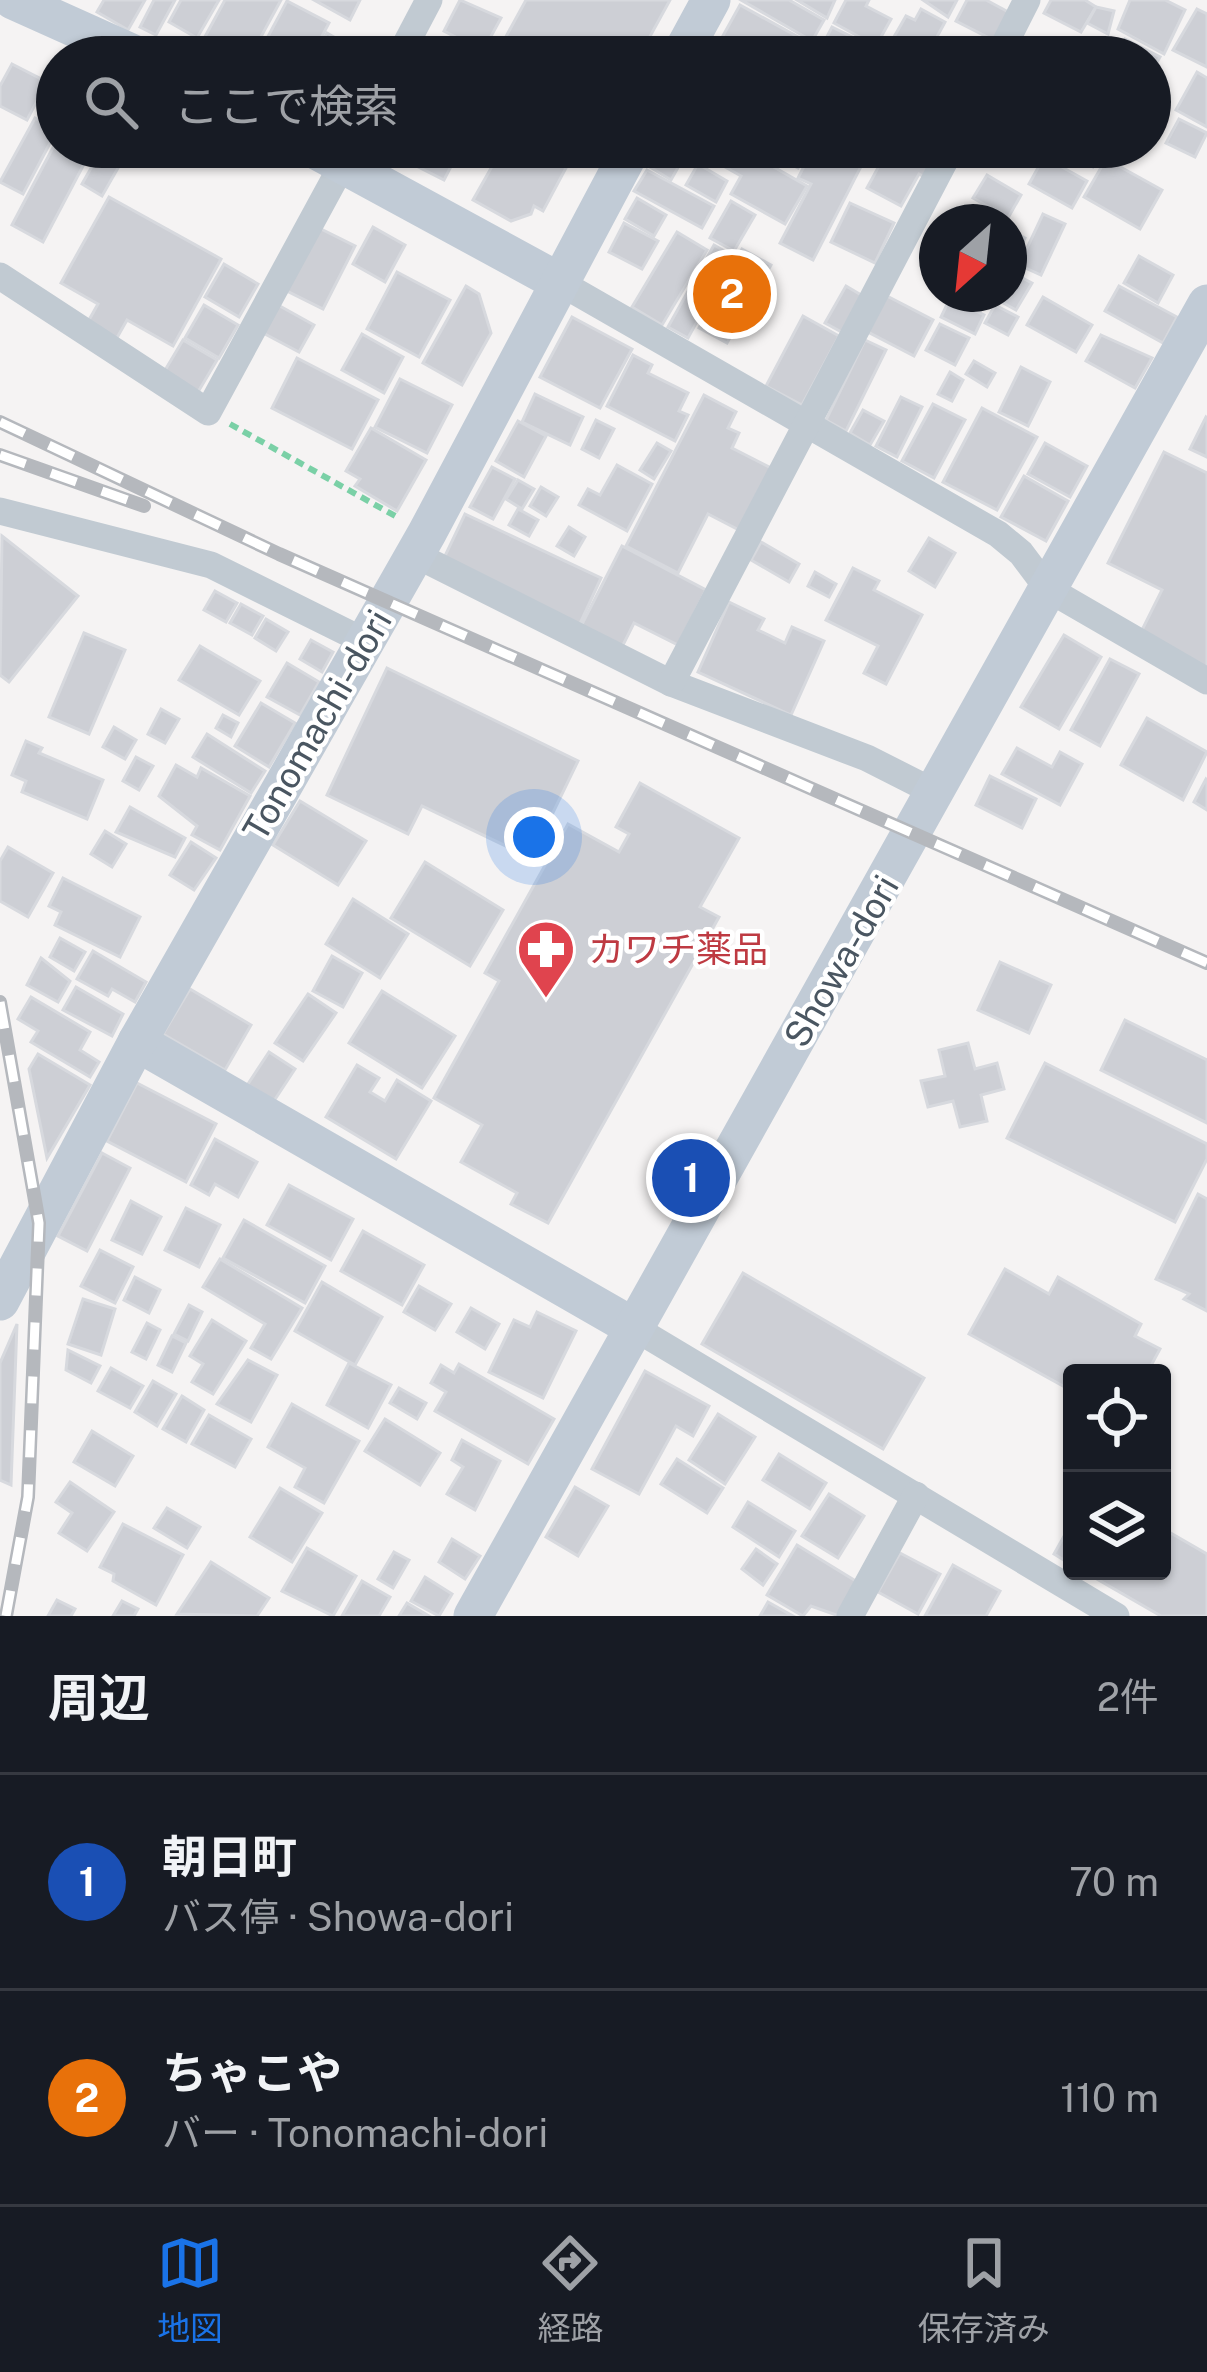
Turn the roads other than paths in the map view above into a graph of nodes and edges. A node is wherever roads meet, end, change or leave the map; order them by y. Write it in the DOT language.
graph roads {
  1 [pos="13,0"];
  2 [pos="429,0"];
  3 [pos="711,0"];
  4 [pos="1027,0"];
  5 [pos="93,36"];
  6 [pos="410,36"];
  7 [pos="691,36"];
  8 [pos="1009,36"];
  9 [pos="329,168"];
  10 [pos="362,168"];
  11 [pos="621,168"];
  12 [pos="941,168"];
  13 [pos="0,276"];
  14 [pos="559,282"];
  15 [pos="1207,304"];
  16 [pos="811,426"];
  17 [pos="0,511"];
  18 [pos="420,543"];
  19 [pos="1048,589"];
  20 [pos="364,641"];
  21 [pos="1207,681"];
  22 [pos="671,683"];
  23 [pos="936,793"];
  24 [pos="137,1042"];
  25 [pos="0,1301"];
  26 [pos="633,1327"];
  27 [pos="916,1495"];
  28 [pos="473,1616"];
  29 [pos="850,1616"];
  30 [pos="1116,1616"];
  1 -- 5 [label="street"];
  2 -- 6 [label="street"];
  3 -- 7 [label="street"];
  4 -- 8 [label="street"];
  9 -- 13 [label="street"];
  10 -- 14 [label="street"];
  11 -- 14 [label="street, Tonomachi-dori"];
  12 -- 16 [label="street"];
  14 -- 16 [label="street"];
  14 -- 18 [label="street, Tonomachi-dori"];
  15 -- 19 [label="street, Showa-dori"];
  16 -- 19 [label="street"];
  16 -- 22 [label="street"];
  17 -- 20 [label="street"];
  18 -- 20 [label="street, Tonomachi-dori"];
  18 -- 22 [label="street"];
  19 -- 21 [label="street"];
  19 -- 23 [label="street, Showa-dori"];
  20 -- 24 [label="street, Tonomachi-dori"];
  22 -- 23 [label="street"];
  23 -- 26 [label="street, Showa-dori"];
  24 -- 25 [label="street, Tonomachi-dori"];
  24 -- 26 [label="street"];
  26 -- 27 [label="street"];
  26 -- 28 [label="street, Showa-dori"];
  27 -- 29 [label="street"];
  27 -- 30 [label="street"];
}
